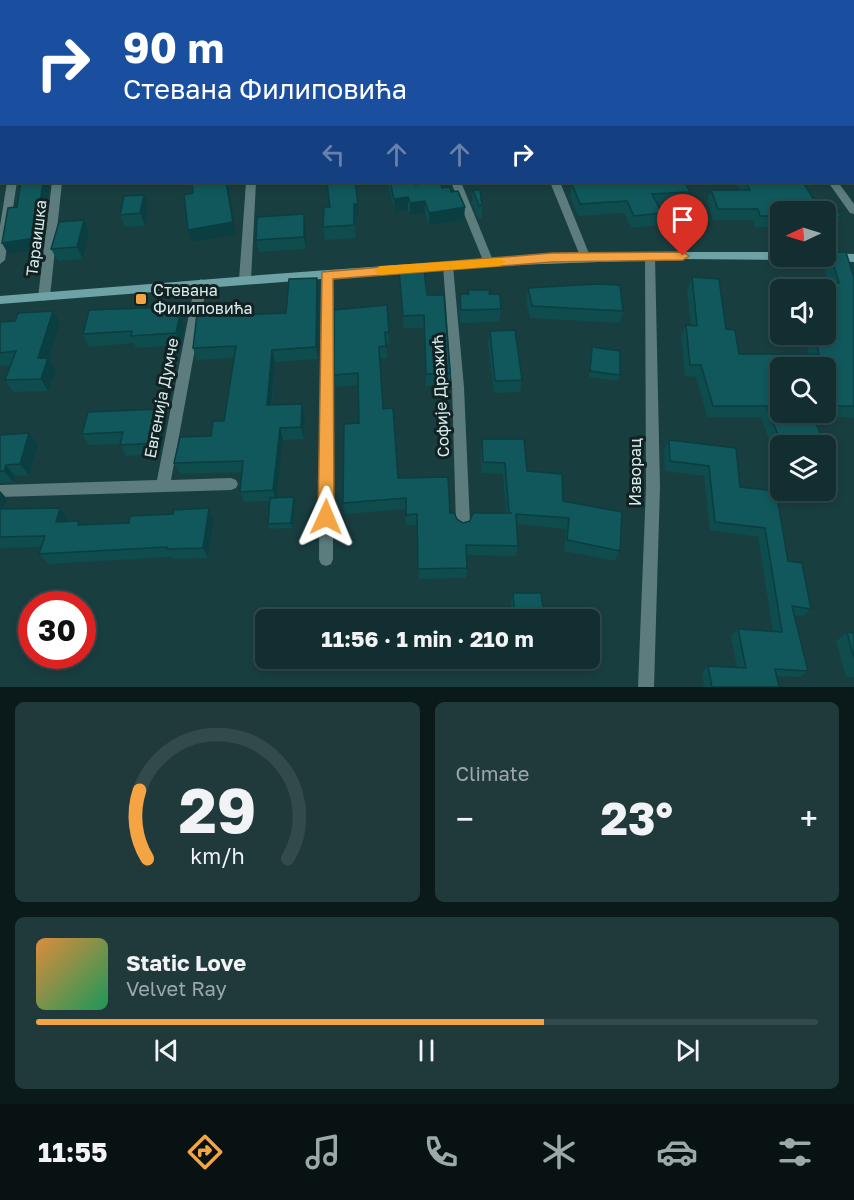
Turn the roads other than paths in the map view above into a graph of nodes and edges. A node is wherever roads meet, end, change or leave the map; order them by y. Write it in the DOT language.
graph roads {
  1 [pos="12,183"];
  2 [pos="57,183"];
  3 [pos="251,183"];
  4 [pos="456,183"];
  5 [pos="555,183"];
  6 [pos="834,183"];
  7 [pos="854,211"];
  8 [pos="585,256"];
  9 [pos="650,256"];
  10 [pos="770,256"];
  11 [pos="836,257"];
  12 [pos="854,258"];
  13 [pos="0,260"];
  14 [pos="489,263"];
  15 [pos="448,266"];
  16 [pos="327,275"];
  17 [pos="246,280"];
  18 [pos="201,283"];
  19 [pos="44,297"];
  20 [pos="0,300"];
  21 [pos="231,484"];
  22 [pos="163,485"];
  23 [pos="0,491"];
  24 [pos="463,525"];
  25 [pos="326,559"];
  26 [pos="646,687"];
  1 -- 13 [label="street"];
  2 -- 19 [label="street, Тараишка"];
  3 -- 17 [label="street"];
  4 -- 14 [label="street"];
  5 -- 8 [label="street"];
  6 -- 7 [label="street"];
  8 -- 9 [label="main road"];
  8 -- 14 [label="main road"];
  9 -- 10 [label="main road"];
  9 -- 26 [label="street, Изворац"];
  11 -- 12 [label="main road"];
  14 -- 15 [label="main road"];
  15 -- 16 [label="main road"];
  15 -- 24 [label="street, Софије Дражић"];
  16 -- 17 [label="main road"];
  16 -- 25 [label="street"];
  17 -- 18 [label="main road"];
  18 -- 19 [label="main road"];
  18 -- 22 [label="street, Евгенија Думче"];
  19 -- 20 [label="main road"];
  21 -- 22 [label="street"];
  22 -- 23 [label="street"];
}
